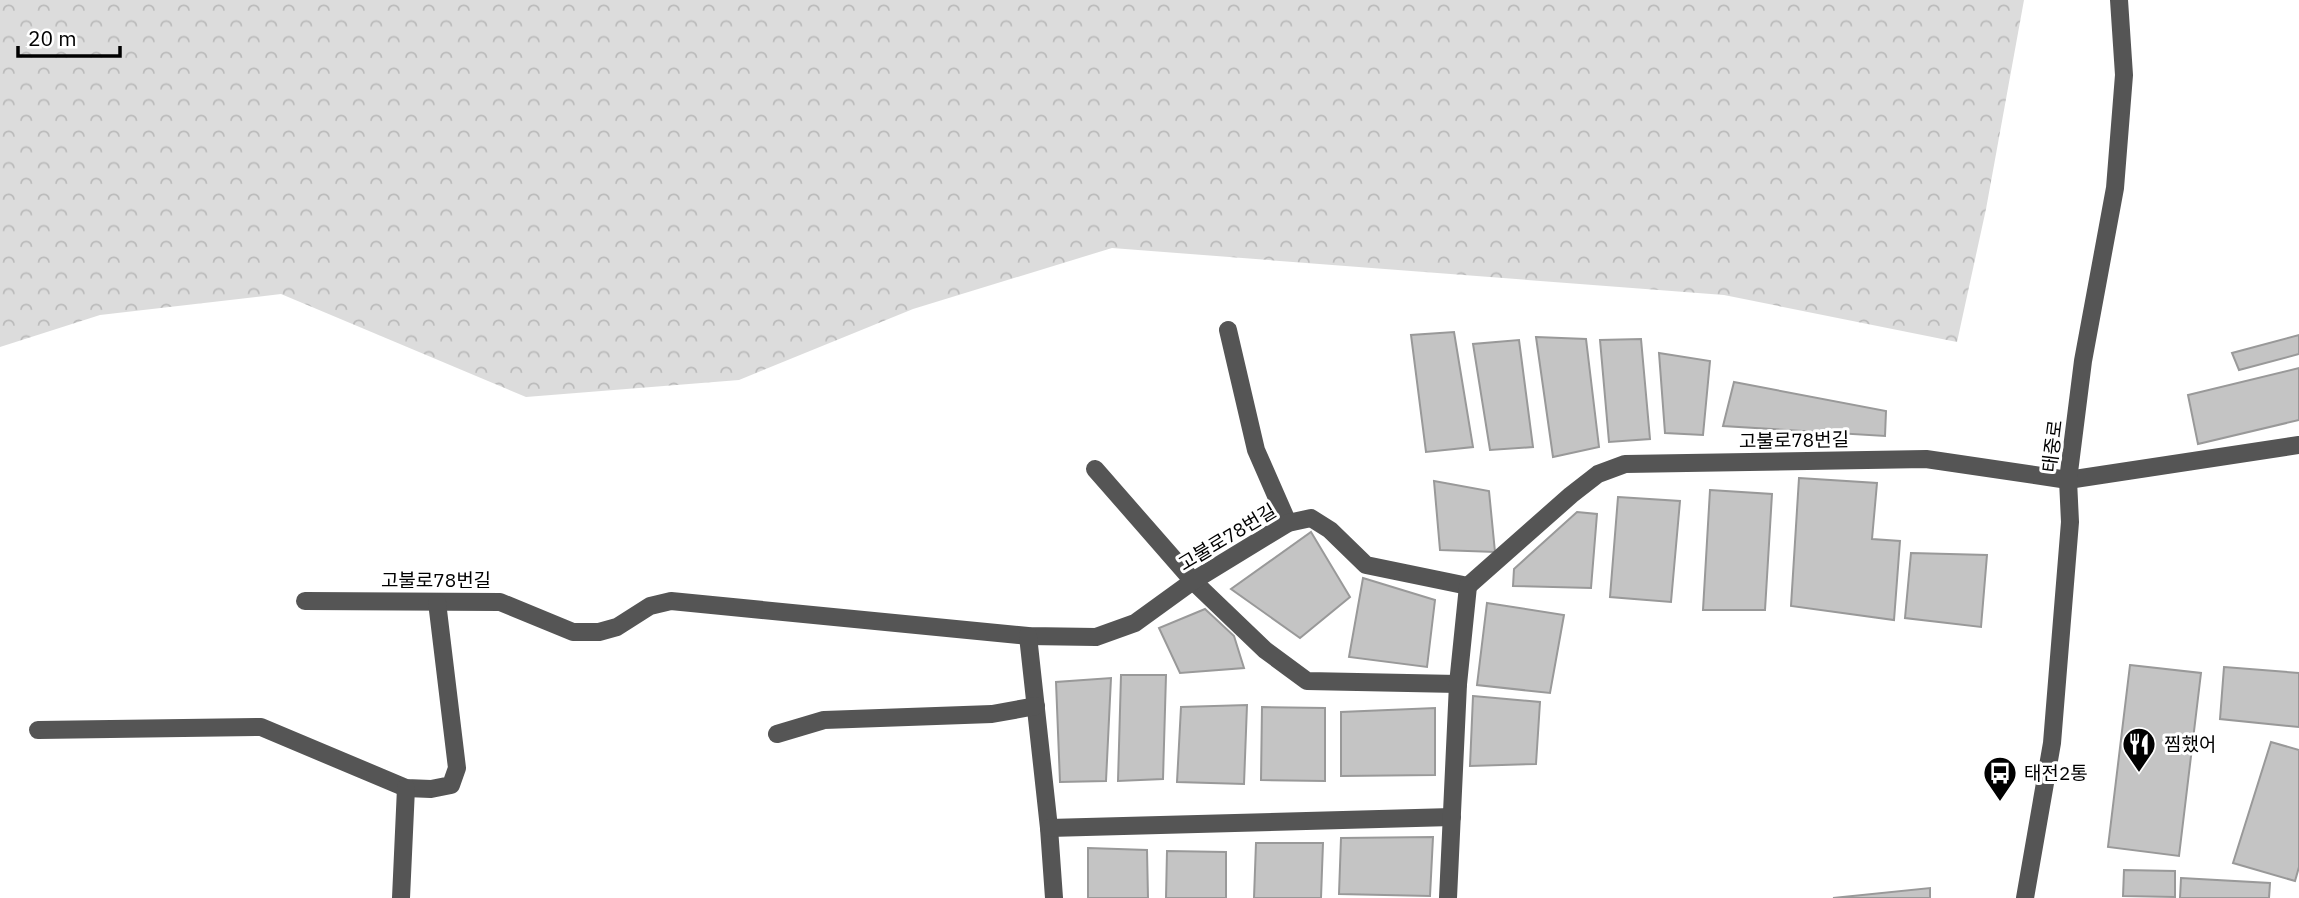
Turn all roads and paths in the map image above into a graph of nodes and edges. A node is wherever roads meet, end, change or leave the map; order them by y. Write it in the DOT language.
graph roads {
  1 [pos="2119,0"];
  2 [pos="1228,330"];
  3 [pos="2299,445"];
  4 [pos="1095,469"];
  5 [pos="2068,480"];
  6 [pos="1288,523"];
  7 [pos="1193,582"];
  8 [pos="1468,586"];
  9 [pos="305,601"];
  10 [pos="437,602"];
  11 [pos="1028,636"];
  12 [pos="1458,684"];
  13 [pos="1036,706"];
  14 [pos="38,730"];
  15 [pos="777,734"];
  16 [pos="406,788"];
  17 [pos="1452,817"];
  18 [pos="1049,828"];
  19 [pos="401,898"];
  20 [pos="1054,898"];
  21 [pos="1448,898"];
  22 [pos="2025,898"];
  1 -- 5 [label="street, 태중로"];
  2 -- 6 [label="street"];
  3 -- 5 [label="street, 고불로78번길"];
  4 -- 7 [label="street"];
  5 -- 8 [label="street, 고불로78번길"];
  5 -- 22 [label="street, 태중로"];
  6 -- 7 [label="street, 고불로78번길"];
  6 -- 8 [label="street, 고불로78번길"];
  7 -- 11 [label="street, 고불로78번길"];
  7 -- 12 [label="street"];
  8 -- 12 [label="street"];
  9 -- 10 [label="street, 고불로78번길"];
  10 -- 11 [label="street, 고불로78번길"];
  10 -- 16 [label="street"];
  11 -- 13 [label="street"];
  12 -- 17 [label="street"];
  13 -- 15 [label="street"];
  13 -- 18 [label="street"];
  14 -- 16 [label="street"];
  16 -- 19 [label="street"];
  17 -- 18 [label="street"];
  17 -- 21 [label="street"];
  18 -- 20 [label="street"];
}
